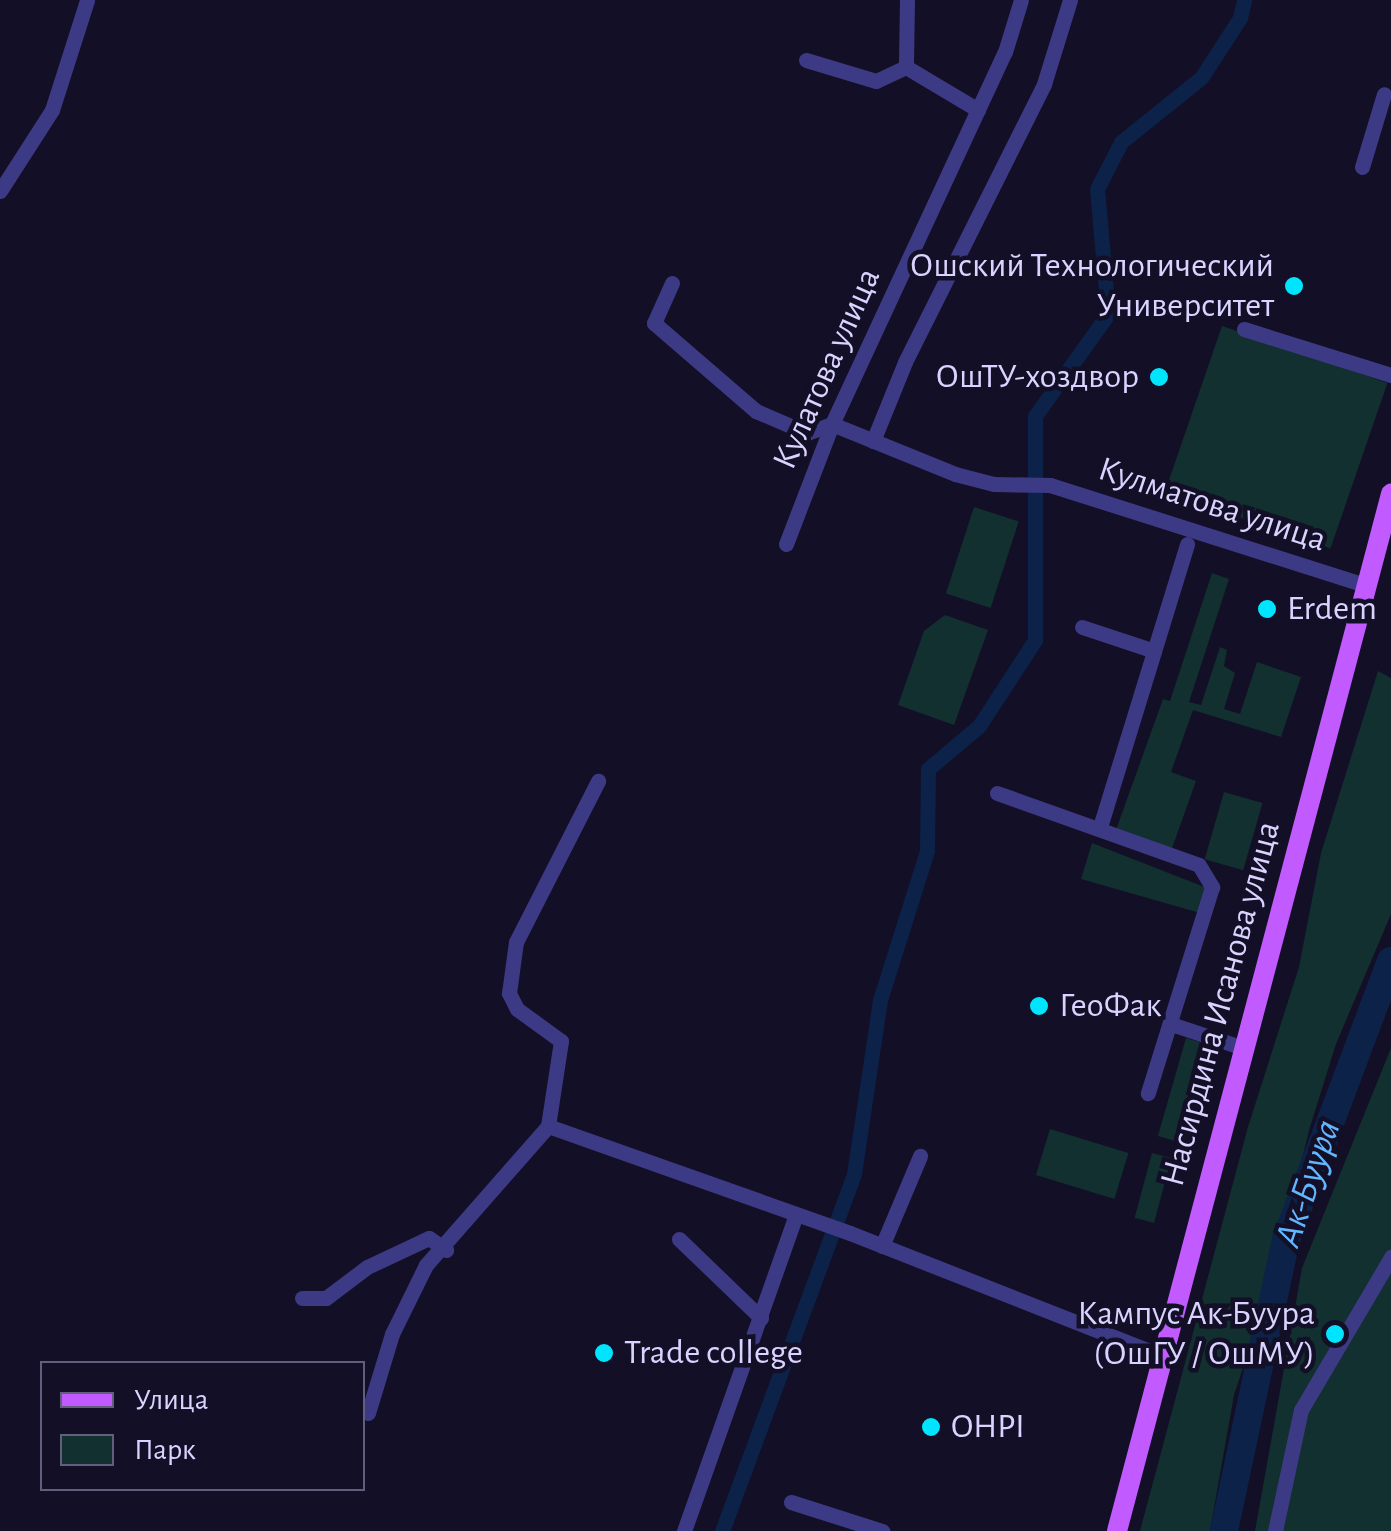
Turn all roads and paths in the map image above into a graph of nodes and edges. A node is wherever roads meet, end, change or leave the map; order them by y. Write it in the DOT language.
graph roads {
  1 [pos="87,0"];
  2 [pos="907,0"];
  3 [pos="1021,0"];
  4 [pos="1070,0"];
  5 [pos="806,60"];
  6 [pos="906,68"];
  7 [pos="1384,94"];
  8 [pos="978,110"];
  9 [pos="1373,132"];
  10 [pos="1391,137"];
  11 [pos="1362,166"];
  12 [pos="0,190"];
  13 [pos="672,283"];
  14 [pos="1244,329"];
  15 [pos="1391,376"];
  16 [pos="832,424"];
  17 [pos="873,441"];
  18 [pos="1391,494"];
  19 [pos="786,544"];
  20 [pos="1187,544"];
  21 [pos="1365,585"];
  22 [pos="1082,626"];
  23 [pos="1154,651"];
  24 [pos="598,781"];
  25 [pos="997,793"];
  26 [pos="1100,827"];
  27 [pos="1171,1024"];
  28 [pos="1243,1048"];
  29 [pos="1148,1094"];
  30 [pos="548,1126"];
  31 [pos="920,1156"];
  32 [pos="794,1217"];
  33 [pos="679,1239"];
  34 [pos="882,1246"];
  35 [pos="446,1250"];
  36 [pos="1391,1257"];
  37 [pos="302,1298"];
  38 [pos="761,1318"];
  39 [pos="1162,1356"];
  40 [pos="368,1413"];
  41 [pos="791,1502"];
  42 [pos="878,1530"];
  43 [pos="684,1531"];
  44 [pos="1117,1531"];
  45 [pos="1275,1531"];
  1 -- 12 [label="street"];
  2 -- 6 [label="street"];
  3 -- 8 [label="street, Кулатова улица"];
  4 -- 17 [label="street"];
  5 -- 6 [label="street"];
  6 -- 8 [label="street"];
  7 -- 9 [label="street"];
  8 -- 16 [label="street, Кулатова улица"];
  9 -- 10 [label="street"];
  9 -- 11 [label="street"];
  13 -- 16 [label="street"];
  14 -- 15 [label="street"];
  16 -- 17 [label="street, Кулматова улица"];
  16 -- 19 [label="street, Кулатова улица"];
  17 -- 21 [label="street, Кулматова улица"];
  18 -- 21 [label="main road, Насирдина Исанова улица"];
  20 -- 23 [label="street"];
  21 -- 28 [label="main road, Насирдина Исанова улица"];
  22 -- 23 [label="street"];
  23 -- 26 [label="street"];
  24 -- 30 [label="street"];
  25 -- 26 [label="street"];
  26 -- 27 [label="street"];
  27 -- 28 [label="street"];
  27 -- 29 [label="street"];
  28 -- 39 [label="main road, Насирдина Исанова улица"];
  30 -- 32 [label="street"];
  30 -- 35 [label="street"];
  31 -- 34 [label="street"];
  32 -- 34 [label="street"];
  32 -- 38 [label="street"];
  33 -- 38 [label="street"];
  34 -- 39 [label="street"];
  35 -- 37 [label="street"];
  35 -- 40 [label="street"];
  36 -- 45 [label="street"];
  38 -- 43 [label="street"];
  39 -- 44 [label="main road, Насирдина Исанова улица"];
  41 -- 42 [label="street"];
}
